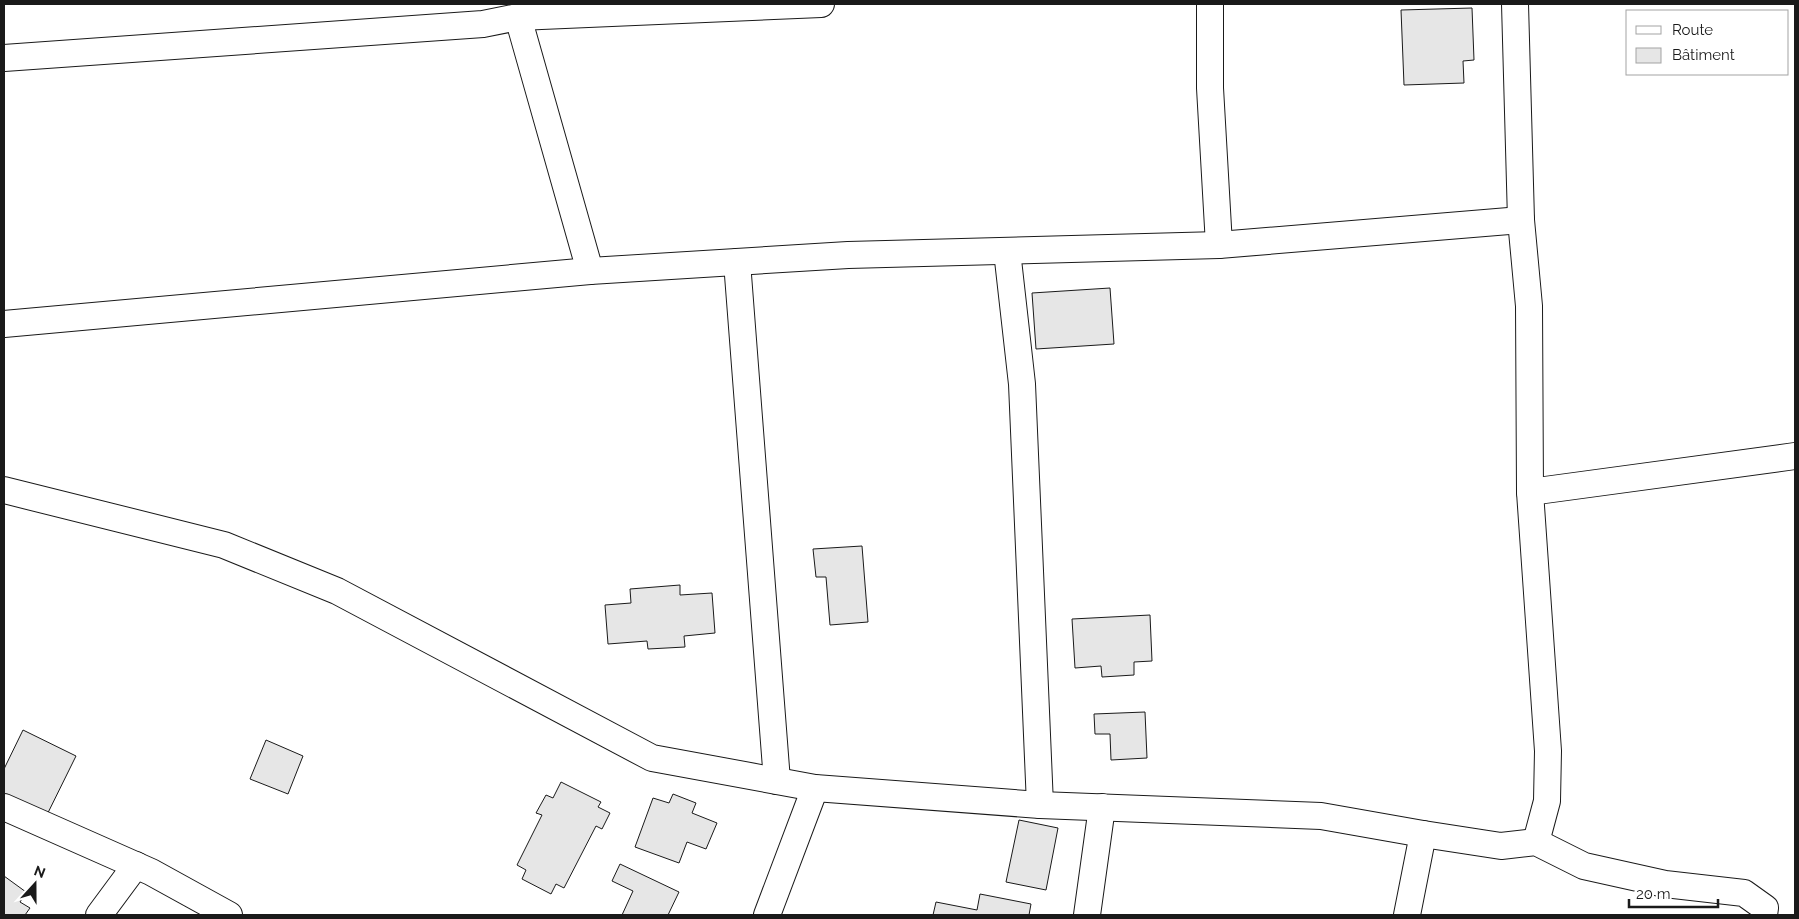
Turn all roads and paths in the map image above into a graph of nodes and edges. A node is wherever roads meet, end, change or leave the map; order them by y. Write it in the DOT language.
graph roads {
  1 [pos="821,4"];
  2 [pos="1210,4"];
  3 [pos="1516,4"];
  4 [pos="596,9"];
  5 [pos="518,17"];
  6 [pos="4,58"];
  7 [pos="1521,220"];
  8 [pos="1219,246"];
  9 [pos="1008,251"];
  10 [pos="737,262"];
  11 [pos="590,271"];
  12 [pos="4,324"];
  13 [pos="1795,456"];
  14 [pos="4,490"];
  15 [pos="1530,492"];
  16 [pos="777,781"];
  17 [pos="815,788"];
  18 [pos="1040,805"];
  19 [pos="1102,807"];
  20 [pos="4,808"];
  21 [pos="1423,834"];
  22 [pos="1536,842"];
  23 [pos="136,865"];
  24 [pos="99,915"];
  25 [pos="229,915"];
  26 [pos="767,915"];
  27 [pos="1087,915"];
  28 [pos="1407,915"];
  29 [pos="1764,915"];
  1 -- 4 [label="street"];
  2 -- 8 [label="street"];
  3 -- 7 [label="street"];
  4 -- 5 [label="street"];
  5 -- 6 [label="street"];
  5 -- 11 [label="street"];
  7 -- 8 [label="street"];
  7 -- 15 [label="street"];
  8 -- 9 [label="street"];
  9 -- 10 [label="street"];
  9 -- 18 [label="street"];
  10 -- 11 [label="street"];
  10 -- 16 [label="street"];
  11 -- 12 [label="street"];
  13 -- 15 [label="street"];
  14 -- 16 [label="street"];
  15 -- 22 [label="street"];
  16 -- 17 [label="street"];
  17 -- 18 [label="street"];
  17 -- 26 [label="street"];
  18 -- 19 [label="street"];
  19 -- 21 [label="street"];
  19 -- 27 [label="street"];
  20 -- 23 [label="street"];
  21 -- 22 [label="street"];
  21 -- 28 [label="street"];
  22 -- 29 [label="street"];
  23 -- 24 [label="street"];
  23 -- 25 [label="street"];
}
